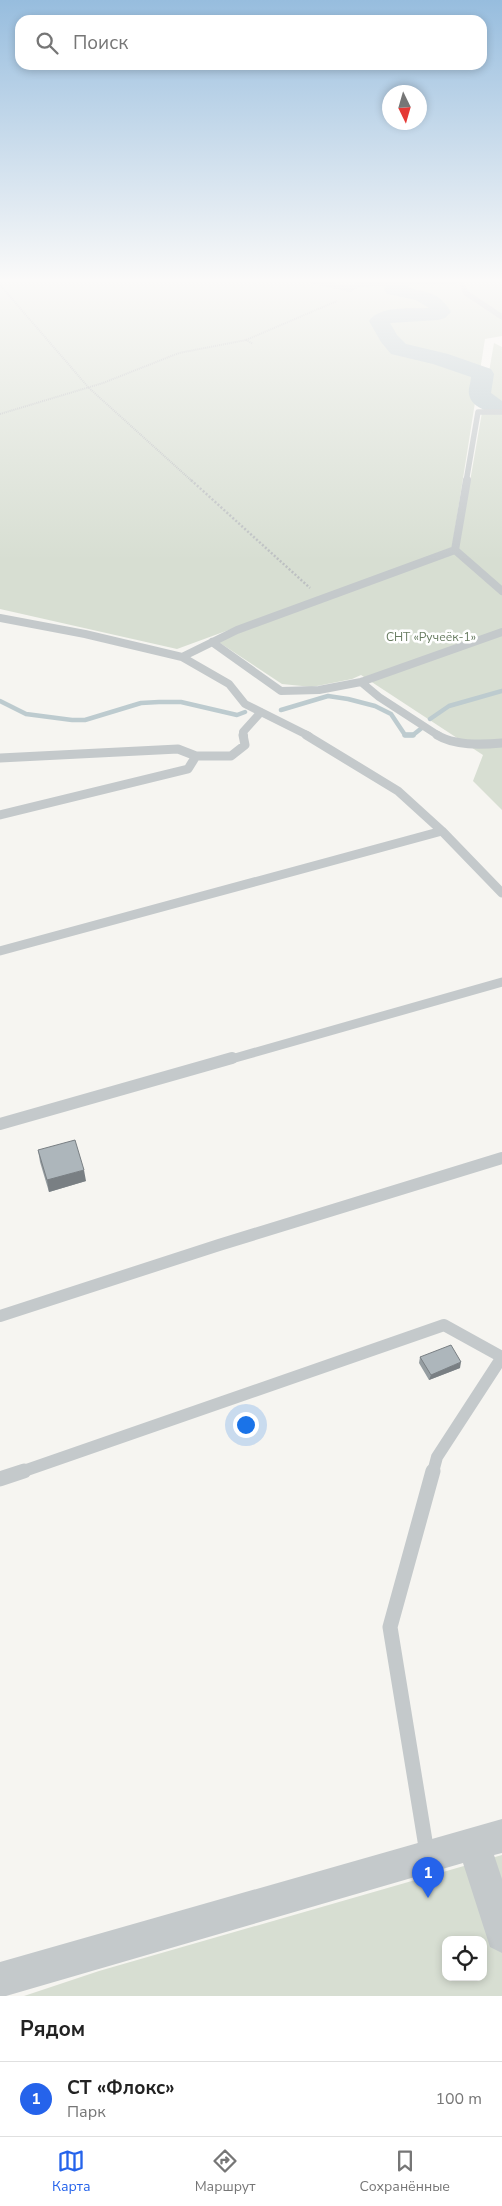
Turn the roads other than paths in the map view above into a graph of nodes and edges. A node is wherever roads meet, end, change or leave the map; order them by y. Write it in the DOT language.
graph roads {
  1 [pos="502,412"];
  2 [pos="455,550"];
  3 [pos="502,591"];
  4 [pos="0,618"];
  5 [pos="502,632"];
  6 [pos="212,642"];
  7 [pos="182,657"];
  8 [pos="361,682"];
  9 [pos="261,712"];
  10 [pos="502,743"];
  11 [pos="196,756"];
  12 [pos="0,758"];
  13 [pos="0,815"];
  14 [pos="442,832"];
  15 [pos="502,893"];
  16 [pos="0,951"];
  17 [pos="502,982"];
  18 [pos="0,1124"];
  19 [pos="502,1158"];
  20 [pos="0,1316"];
  21 [pos="502,1357"];
  22 [pos="0,1479"];
  23 [pos="488,1840"];
  24 [pos="428,1856"];
  25 [pos="502,1935"];
  26 [pos="0,1980"];
  1 -- 2 [label="lane"];
  2 -- 3 [label="lane"];
  2 -- 6 [label="lane"];
  4 -- 7 [label="lane"];
  5 -- 8 [label="lane"];
  6 -- 7 [label="lane"];
  6 -- 8 [label="lane"];
  7 -- 9 [label="lane"];
  8 -- 10 [label="lane"];
  9 -- 11 [label="lane"];
  9 -- 14 [label="lane"];
  11 -- 12 [label="lane"];
  11 -- 13 [label="lane"];
  14 -- 15 [label="lane"];
  14 -- 16 [label="lane"];
  17 -- 18 [label="lane"];
  19 -- 20 [label="lane"];
  21 -- 22 [label="lane"];
  21 -- 24 [label="lane"];
  23 -- 24 [label="street"];
  23 -- 25 [label="street"];
  24 -- 26 [label="street"];
}
